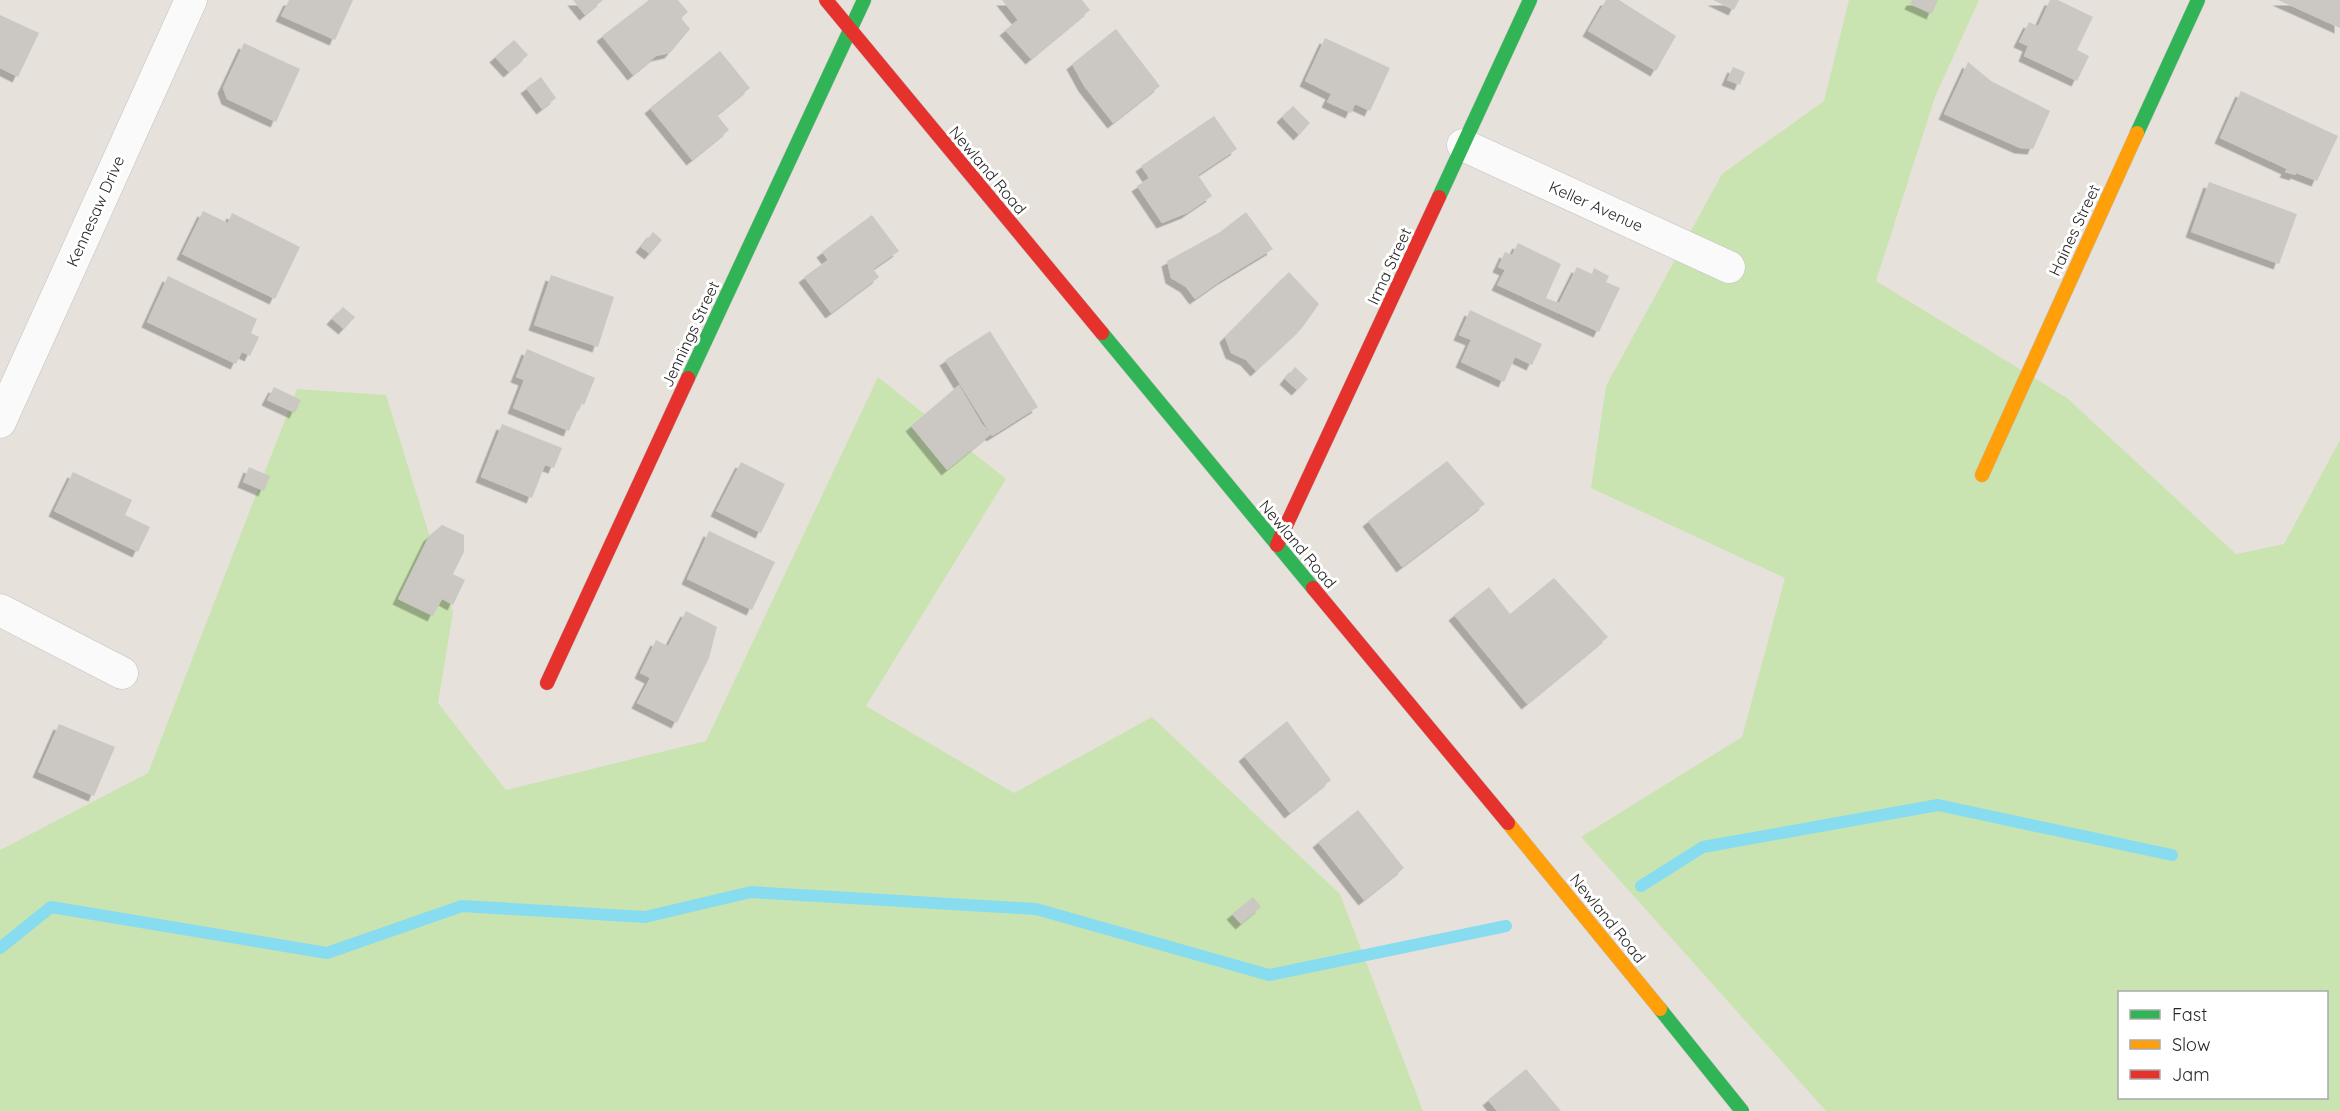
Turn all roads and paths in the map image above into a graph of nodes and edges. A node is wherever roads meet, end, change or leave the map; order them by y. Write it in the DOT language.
graph roads {
  1 [pos="191,0"];
  2 [pos="826,0"];
  3 [pos="864,0"];
  4 [pos="1530,0"];
  5 [pos="2198,0"];
  6 [pos="850,29"];
  7 [pos="1463,145"];
  8 [pos="1729,267"];
  9 [pos="0,422"];
  10 [pos="1982,475"];
  11 [pos="1277,545"];
  12 [pos="0,610"];
  13 [pos="122,673"];
  14 [pos="547,683"];
  15 [pos="1742,1111"];
  1 -- 9 [label="street, Kennesaw Drive"];
  2 -- 6 [label="street, Newland Road"];
  3 -- 6 [label="street, Jennings Street"];
  4 -- 7 [label="street, Irma Street"];
  5 -- 10 [label="street, Haines Street"];
  6 -- 11 [label="street, Newland Road"];
  6 -- 14 [label="street, Jennings Street"];
  7 -- 8 [label="street, Keller Avenue"];
  7 -- 11 [label="street, Irma Street"];
  11 -- 15 [label="street, Newland Road"];
  12 -- 13 [label="street"];
}
